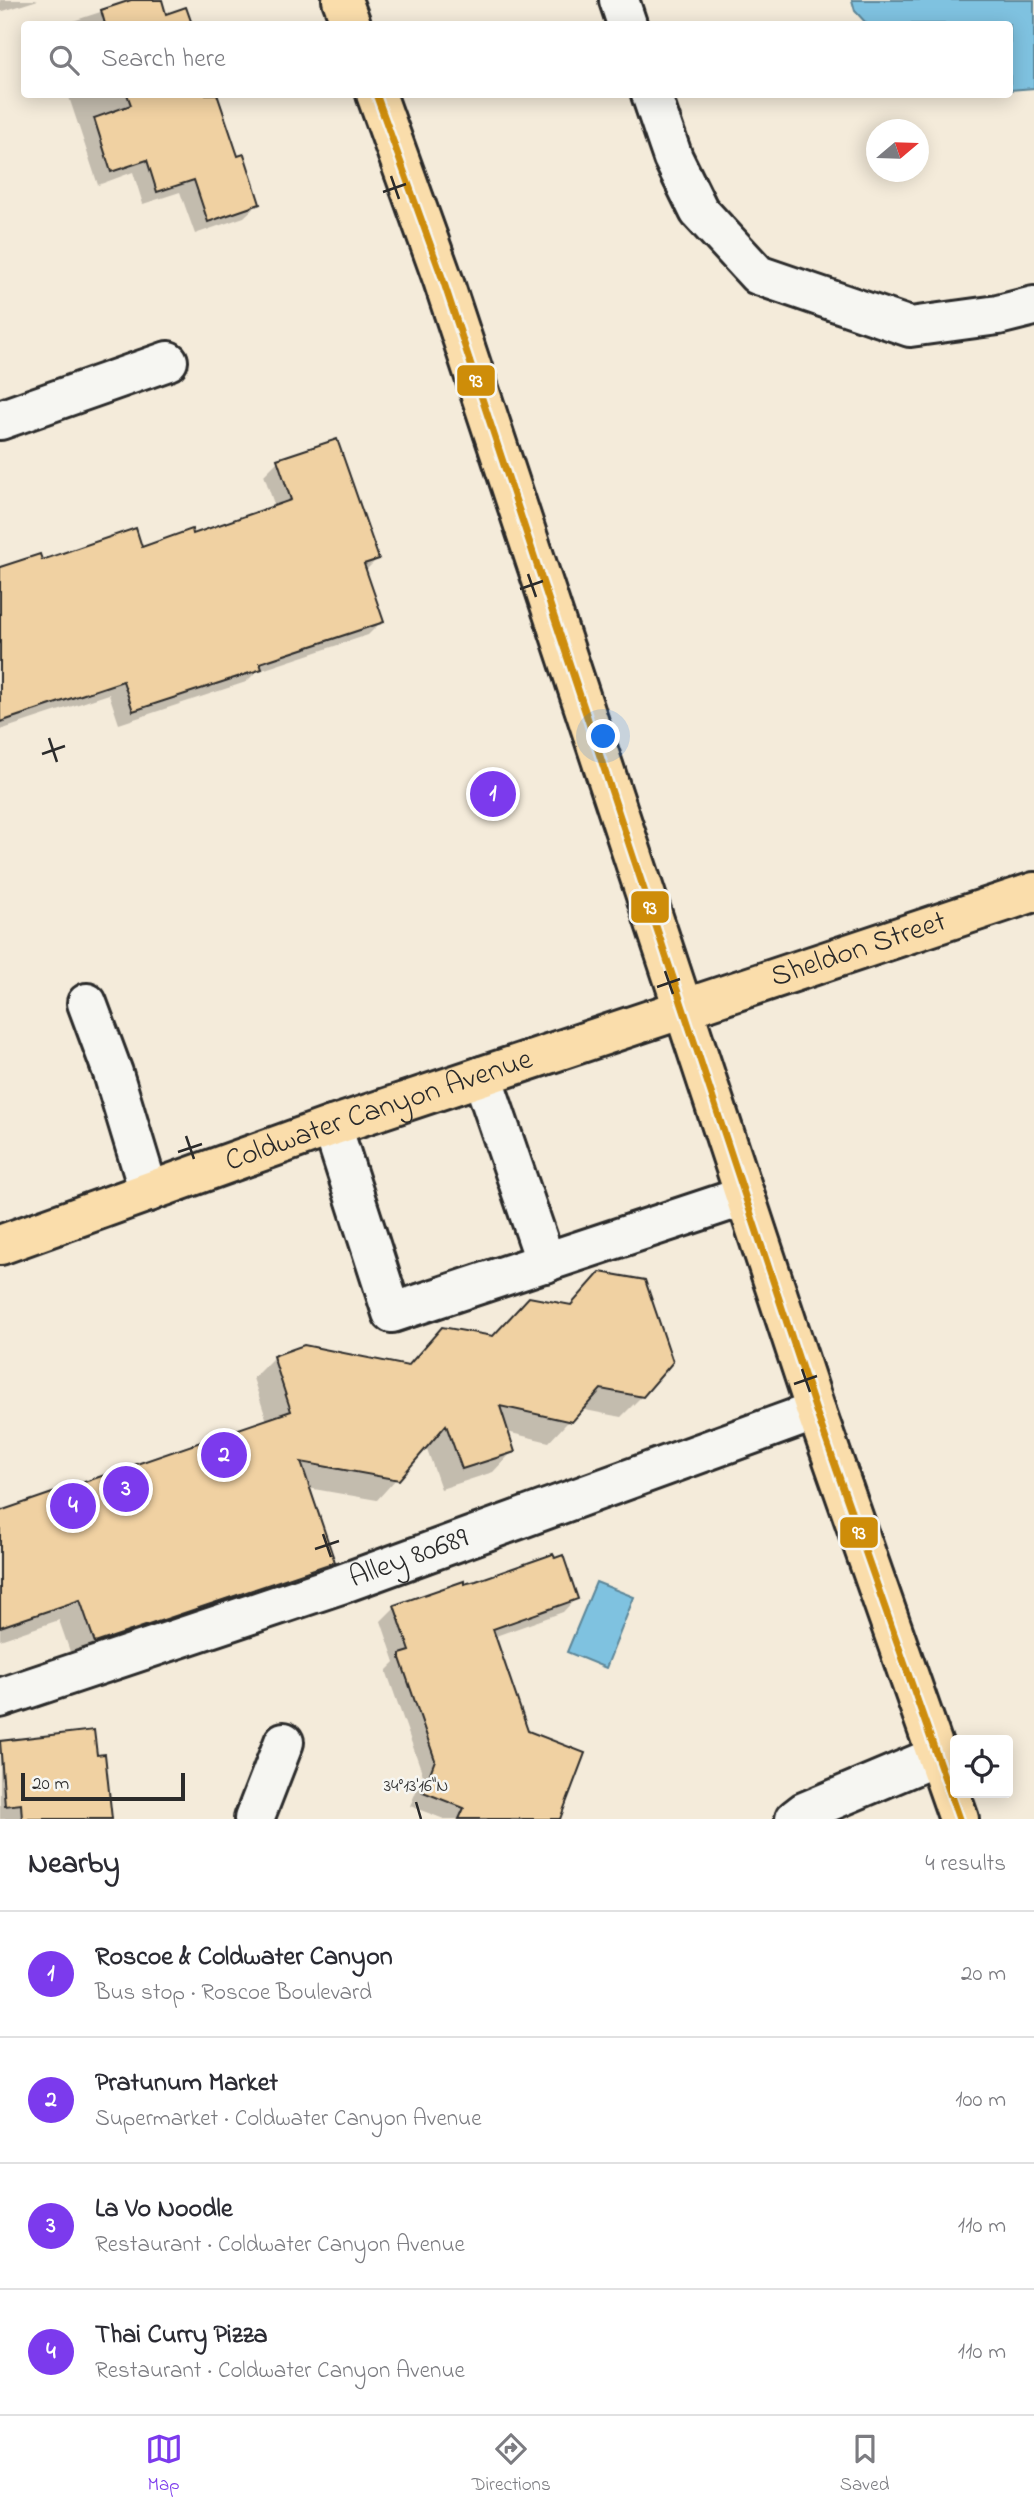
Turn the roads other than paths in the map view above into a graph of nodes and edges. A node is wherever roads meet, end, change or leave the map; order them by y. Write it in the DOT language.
graph roads {
  1 [pos="342,0"];
  2 [pos="619,0"];
  3 [pos="350,21"];
  4 [pos="626,21"];
  5 [pos="377,98"];
  6 [pos="652,98"];
  7 [pos="1034,306"];
  8 [pos="168,362"];
  9 [pos="0,420"];
  10 [pos="1034,892"];
  11 [pos="87,1003"];
  12 [pos="682,1008"];
  13 [pos="482,1076"];
  14 [pos="332,1126"];
  15 [pos="149,1192"];
  16 [pos="744,1196"];
  17 [pos="0,1245"];
  18 [pos="546,1263"];
  19 [pos="817,1411"];
  20 [pos="0,1698"];
  21 [pos="284,1742"];
  22 [pos="937,1756"];
  23 [pos="254,1819"];
  24 [pos="795,1819"];
  25 [pos="959,1819"];
  1 -- 3 [label="main road"];
  2 -- 4 [label="street"];
  5 -- 12 [label="main road"];
  6 -- 7 [label="street"];
  8 -- 9 [label="street"];
  10 -- 12 [label="main road, Sheldon Street"];
  11 -- 15 [label="street"];
  12 -- 13 [label="main road, Coldwater Canyon Avenue"];
  12 -- 16 [label="main road"];
  13 -- 14 [label="main road, Coldwater Canyon Avenue"];
  13 -- 18 [label="street"];
  14 -- 15 [label="main road, Coldwater Canyon Avenue"];
  14 -- 18 [label="street"];
  15 -- 17 [label="main road, Coldwater Canyon Avenue"];
  16 -- 18 [label="street"];
  16 -- 19 [label="main road"];
  19 -- 20 [label="street, Alley 80689"];
  19 -- 22 [label="main road"];
  21 -- 23 [label="street"];
  22 -- 24 [label="street"];
  22 -- 25 [label="main road"];
}
